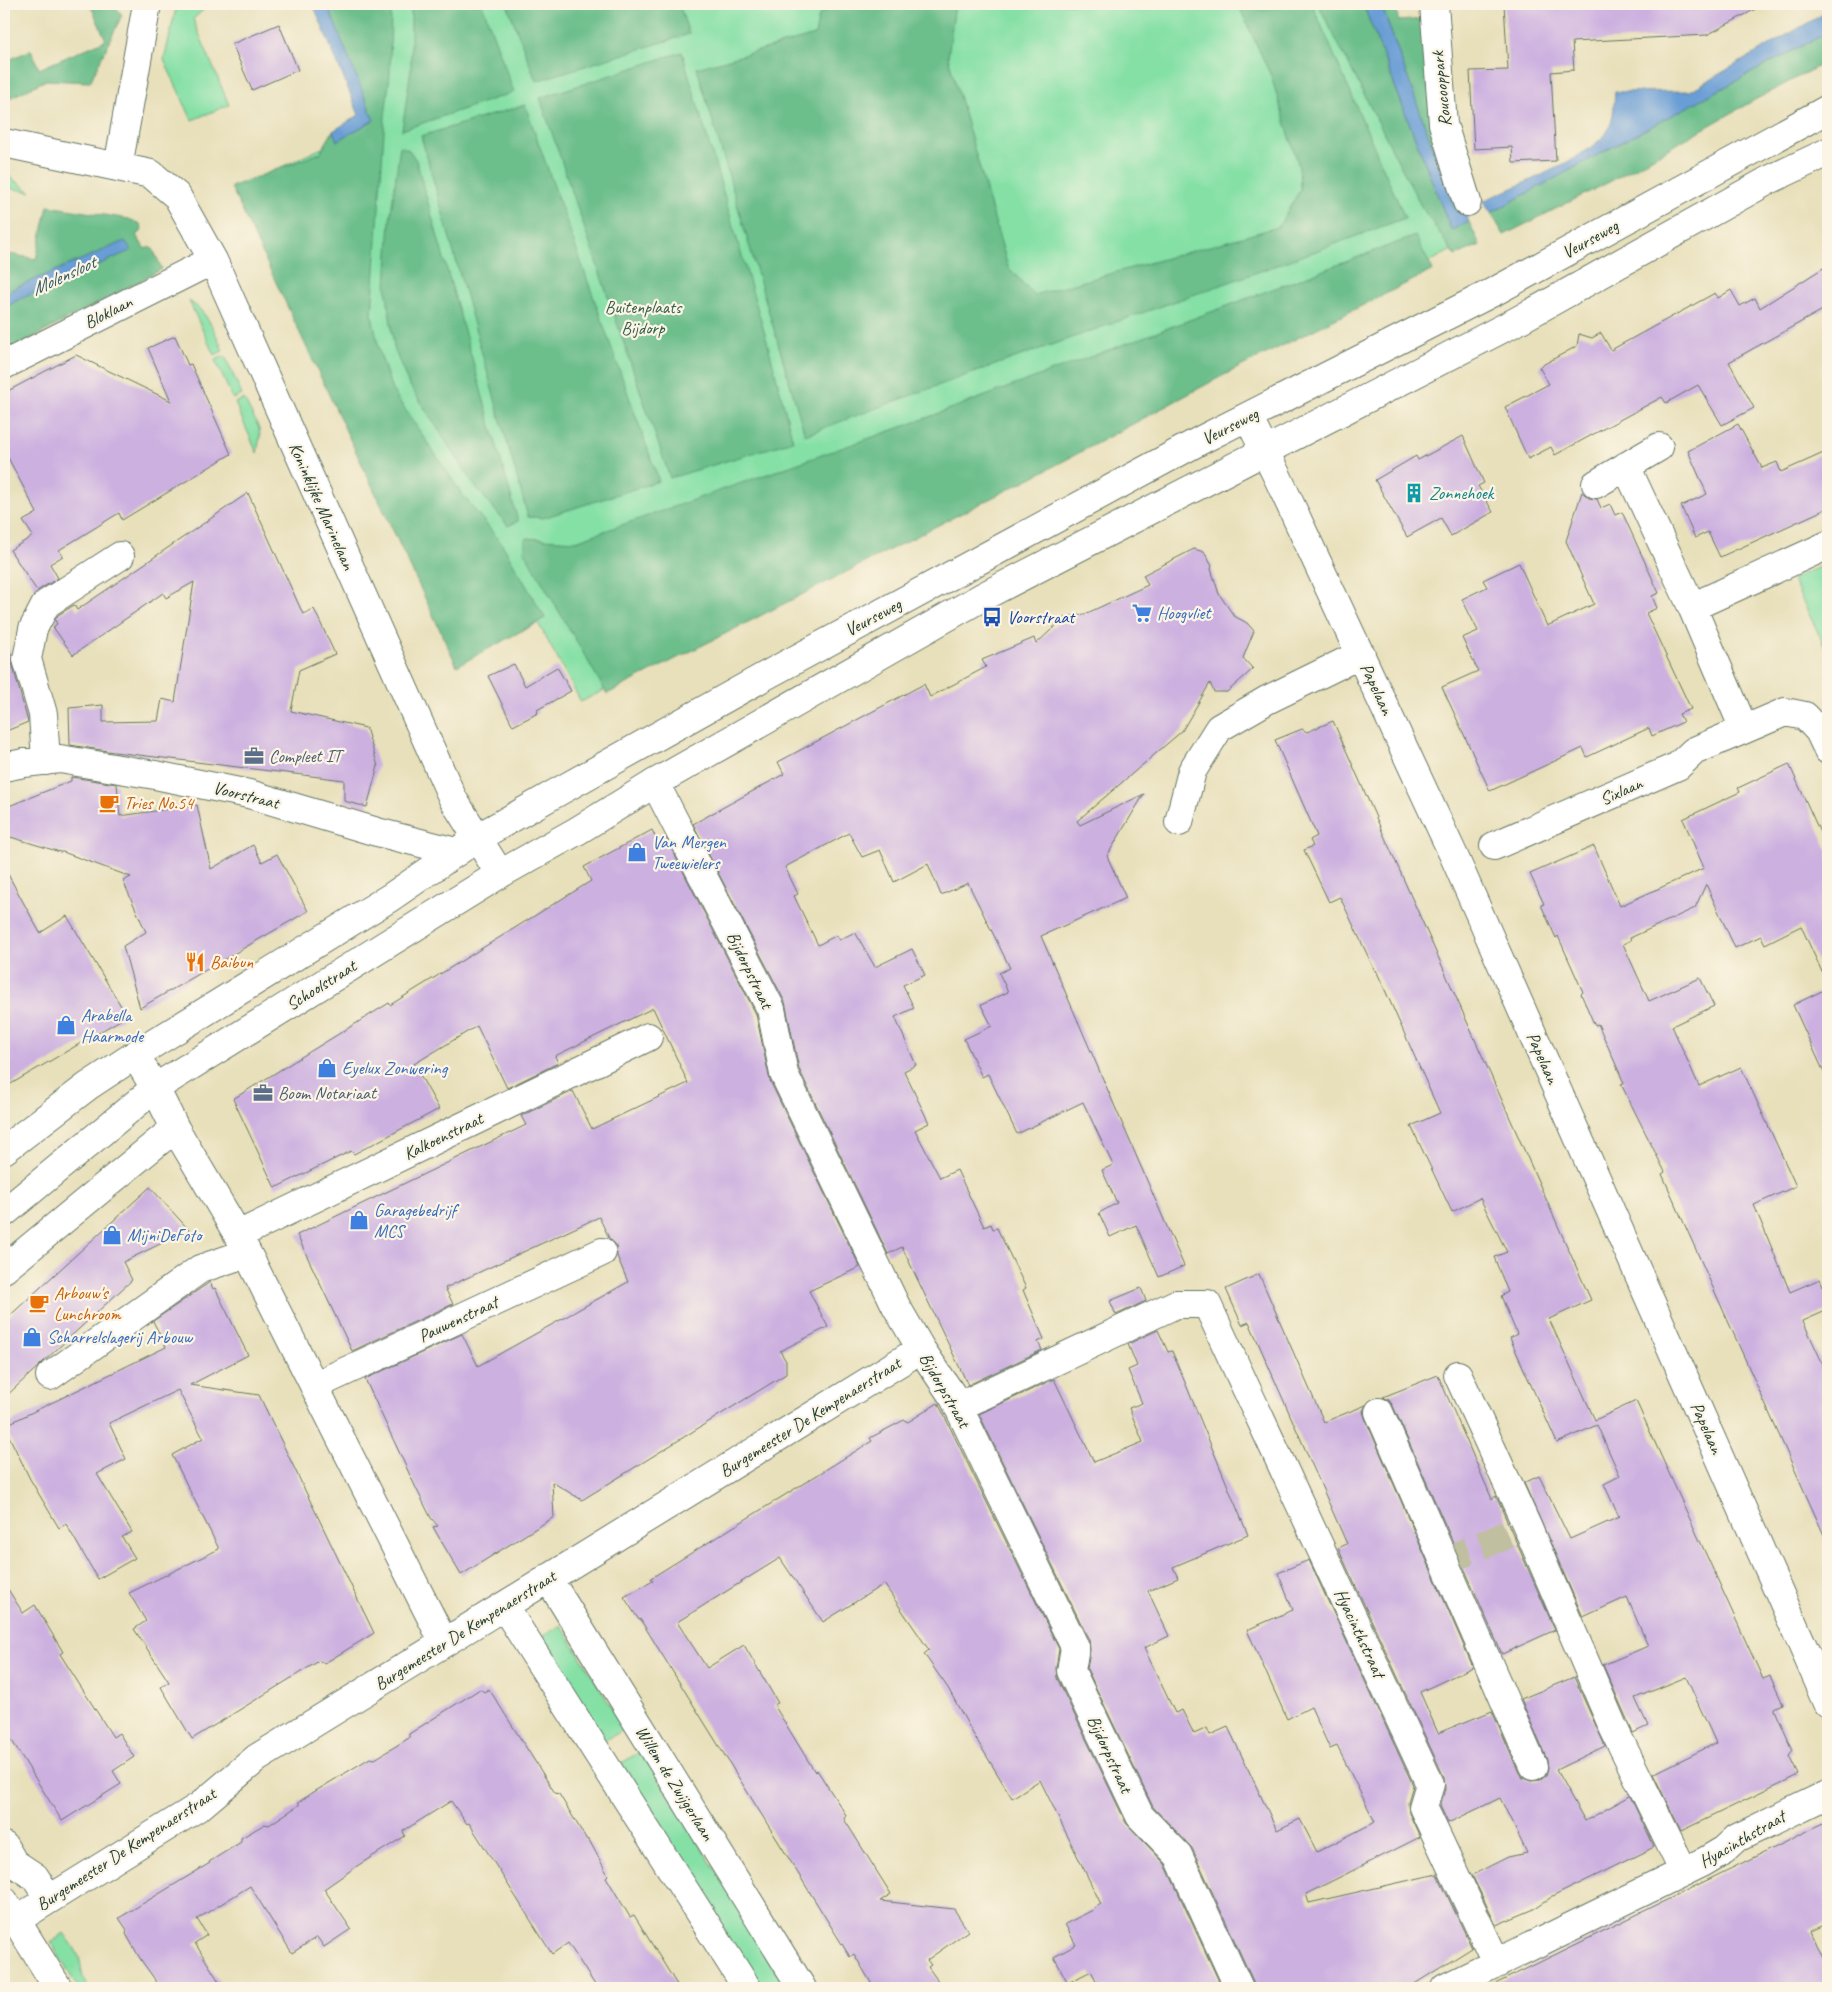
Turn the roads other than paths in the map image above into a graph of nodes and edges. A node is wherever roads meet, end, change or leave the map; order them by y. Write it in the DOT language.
graph roads {
  1 [pos="147,4"];
  2 [pos="1434,4"];
  3 [pos="1828,109"];
  4 [pos="4,143"];
  5 [pos="1828,152"];
  6 [pos="118,167"];
  7 [pos="1467,202"];
  8 [pos="213,260"];
  9 [pos="4,365"];
  10 [pos="1248,417"];
  11 [pos="1659,447"];
  12 [pos="1264,452"];
  13 [pos="1626,466"];
  14 [pos="1596,484"];
  15 [pos="1828,545"];
  16 [pos="120,556"];
  17 [pos="1692,607"];
  18 [pos="1361,654"];
  19 [pos="1744,729"];
  20 [pos="636,749"];
  21 [pos="1828,750"];
  22 [pos="46,761"];
  23 [pos="4,767"];
  24 [pos="655,783"];
  25 [pos="1179,822"];
  26 [pos="466,845"];
  27 [pos="1494,846"];
  28 [pos="500,874"];
  29 [pos="648,1037"];
  30 [pos="135,1055"];
  31 [pos="155,1088"];
  32 [pos="175,1128"];
  33 [pos="4,1150"];
  34 [pos="4,1212"];
  35 [pos="242,1244"];
  36 [pos="602,1252"];
  37 [pos="4,1269"];
  38 [pos="921,1349"];
  39 [pos="1458,1375"];
  40 [pos="50,1376"];
  41 [pos="314,1386"];
  42 [pos="958,1407"];
  43 [pos="1379,1412"];
  44 [pos="548,1578"];
  45 [pos="504,1606"];
  46 [pos="444,1643"];
  47 [pos="1828,1704"];
  48 [pos="1533,1766"];
  49 [pos="1828,1794"];
  50 [pos="4,1846"];
  51 [pos="1684,1872"];
  52 [pos="49,1899"];
  53 [pos="10,1910"];
  54 [pos="1497,1964"];
  55 [pos="58,1988"];
  56 [pos="747,1988"];
  57 [pos="802,1988"];
  58 [pos="1239,1988"];
  59 [pos="1445,1988"];
  1 -- 6 [label="street"];
  2 -- 7 [label="street, Roucooppark"];
  3 -- 10 [label="street, Veurseweg"];
  4 -- 6 [label="street, Koninklijke Marinelaan"];
  5 -- 12 [label="street, Veurseweg"];
  6 -- 8 [label="street, Koninklijke Marinelaan"];
  8 -- 9 [label="street, Bloklaan"];
  8 -- 26 [label="street, Koninklijke Marinelaan"];
  10 -- 12 [label="street, Papelaan"];
  10 -- 20 [label="street, Veurseweg"];
  11 -- 13 [label="street"];
  12 -- 18 [label="street, Papelaan"];
  12 -- 24 [label="street, Veurseweg"];
  13 -- 14 [label="street"];
  13 -- 17 [label="street"];
  15 -- 17 [label="street"];
  16 -- 22 [label="street"];
  17 -- 19 [label="street"];
  18 -- 25 [label="street"];
  18 -- 47 [label="street, Papelaan"];
  19 -- 21 [label="street, Sixlaan"];
  19 -- 27 [label="street, Sixlaan"];
  20 -- 26 [label="street, Schoolstraat"];
  22 -- 23 [label="street, Voorstraat"];
  22 -- 26 [label="street, Voorstraat"];
  24 -- 28 [label="street, Schoolstraat"];
  24 -- 38 [label="street, Bijdorpstraat"];
  26 -- 28 [label="street, Koninklijke Marinelaan"];
  26 -- 30 [label="street, Schoolstraat"];
  28 -- 31 [label="street, Schoolstraat"];
  29 -- 35 [label="street, Kalkoenstraat"];
  30 -- 31 [label="street"];
  30 -- 33 [label="street, Schoolstraat"];
  31 -- 32 [label="street"];
  31 -- 34 [label="street, Schoolstraat"];
  32 -- 35 [label="street"];
  32 -- 37 [label="street"];
  35 -- 40 [label="street"];
  35 -- 41 [label="street"];
  36 -- 41 [label="street, Pauwenstraat"];
  38 -- 42 [label="street, Bijdorpstraat"];
  38 -- 44 [label="street, Burgemeester De Kempenaerstraat"];
  39 -- 51 [label="street, Hyacinthstraat"];
  41 -- 46 [label="street"];
  42 -- 54 [label="street, Hyacinthstraat"];
  42 -- 58 [label="street, Bijdorpstraat"];
  43 -- 48 [label="street"];
  44 -- 45 [label="street, Burgemeester De Kempenaerstraat"];
  44 -- 57 [label="street, Willem de Zwijgerlaan"];
  45 -- 46 [label="street, Burgemeester De Kempenaerstraat"];
  45 -- 56 [label="street"];
  46 -- 52 [label="street, Burgemeester De Kempenaerstraat"];
  49 -- 51 [label="street, Hyacinthstraat"];
  50 -- 52 [label="street"];
  51 -- 54 [label="street, Hyacinthstraat"];
  52 -- 53 [label="street, Burgemeester De Kempenaerstraat"];
  53 -- 55 [label="street"];
  54 -- 59 [label="street, Hyacinthstraat"];
}
